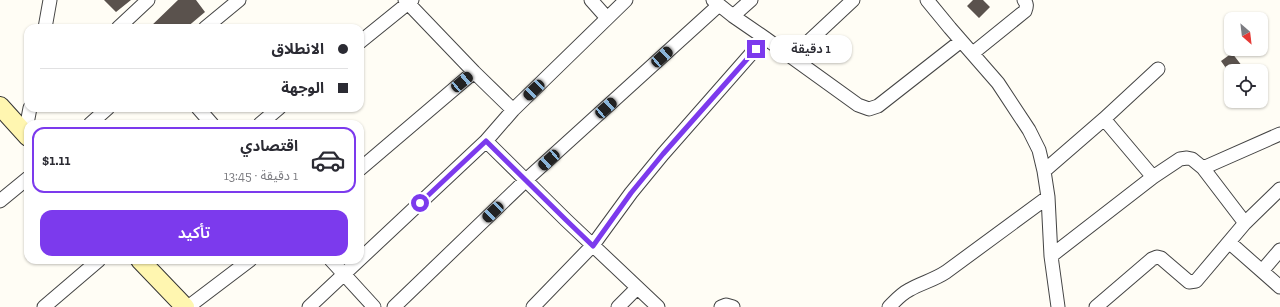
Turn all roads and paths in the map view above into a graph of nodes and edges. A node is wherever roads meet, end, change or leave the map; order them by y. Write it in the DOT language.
graph roads {
  1 [pos="50,0"];
  2 [pos="148,0"];
  3 [pos="239,0"];
  4 [pos="591,0"];
  5 [pos="626,0"];
  6 [pos="751,0"];
  7 [pos="853,0"];
  8 [pos="928,0"];
  9 [pos="1024,0"];
  10 [pos="408,1"];
  11 [pos="716,3"];
  12 [pos="733,16"];
  13 [pos="607,18"];
  14 [pos="46,24"];
  15 [pos="122,24"];
  16 [pos="210,24"];
  17 [pos="765,38"];
  18 [pos="364,39"];
  19 [pos="961,41"];
  20 [pos="792,57"];
  21 [pos="976,57"];
  22 [pos="1158,69"];
  23 [pos="474,72"];
  24 [pos="0,106"];
  25 [pos="514,110"];
  26 [pos="104,112"];
  27 [pos="202,112"];
  28 [pos="274,112"];
  29 [pos="1104,119"];
  30 [pos="94,120"];
  31 [pos="208,120"];
  32 [pos="265,120"];
  33 [pos="24,133"];
  34 [pos="1280,134"];
  35 [pos="486,141"];
  36 [pos="364,166"];
  37 [pos="1203,168"];
  38 [pos="1044,171"];
  39 [pos="1153,177"];
  40 [pos="526,180"];
  41 [pos="24,181"];
  42 [pos="1280,189"];
  43 [pos="1048,197"];
  44 [pos="0,202"];
  45 [pos="1245,223"];
  46 [pos="1230,243"];
  47 [pos="593,246"];
  48 [pos="1280,250"];
  49 [pos="364,256"];
  50 [pos="1051,256"];
  51 [pos="94,264"];
  52 [pos="144,264"];
  53 [pos="245,264"];
  54 [pos="334,264"];
  55 [pos="356,264"];
  56 [pos="1262,271"];
  57 [pos="344,275"];
  58 [pos="1280,287"];
  59 [pos="637,288"];
  60 [pos="44,307"];
  61 [pos="186,307"];
  62 [pos="309,307"];
  63 [pos="374,307"];
  64 [pos="394,307"];
  65 [pos="533,307"];
  66 [pos="618,307"];
  67 [pos="658,307"];
  68 [pos="721,307"];
  69 [pos="733,307"];
  70 [pos="890,307"];
  71 [pos="1058,307"];
  72 [pos="1096,307"];
  1 -- 14 [label="street"];
  2 -- 15 [label="street"];
  3 -- 16 [label="street"];
  4 -- 13 [label="street"];
  5 -- 13 [label="street"];
  6 -- 12 [label="street"];
  7 -- 20 [label="street"];
  8 -- 19 [label="street"];
  9 -- 21 [label="street"];
  10 -- 18 [label="street"];
  10 -- 23 [label="street"];
  11 -- 12 [label="street"];
  11 -- 40 [label="street"];
  12 -- 17 [label="street"];
  13 -- 25 [label="street"];
  17 -- 20 [label="street"];
  17 -- 47 [label="street"];
  19 -- 20 [label="street"];
  19 -- 21 [label="street"];
  21 -- 38 [label="street"];
  22 -- 29 [label="street"];
  23 -- 25 [label="street"];
  23 -- 36 [label="street"];
  24 -- 33 [label="street"];
  25 -- 35 [label="street"];
  26 -- 30 [label="street"];
  27 -- 31 [label="street"];
  28 -- 32 [label="street"];
  29 -- 38 [label="street"];
  29 -- 39 [label="street"];
  34 -- 37 [label="street"];
  35 -- 40 [label="street"];
  35 -- 49 [label="street"];
  37 -- 39 [label="street"];
  37 -- 45 [label="street"];
  38 -- 43 [label="street"];
  39 -- 50 [label="street"];
  40 -- 47 [label="street"];
  40 -- 64 [label="street"];
  41 -- 44 [label="street"];
  42 -- 45 [label="street"];
  43 -- 50 [label="street"];
  43 -- 70 [label="street"];
  45 -- 46 [label="street"];
  46 -- 56 [label="street"];
  46 -- 72 [label="street"];
  47 -- 59 [label="street"];
  47 -- 65 [label="street"];
  48 -- 56 [label="street"];
  50 -- 71 [label="street"];
  51 -- 60 [label="street"];
  52 -- 61 [label="street"];
  53 -- 61 [label="street"];
  54 -- 57 [label="street"];
  55 -- 57 [label="street"];
  56 -- 58 [label="street"];
  57 -- 62 [label="street"];
  57 -- 63 [label="street"];
  59 -- 66 [label="street"];
  59 -- 67 [label="street"];
  68 -- 69 [label="street"];
}
